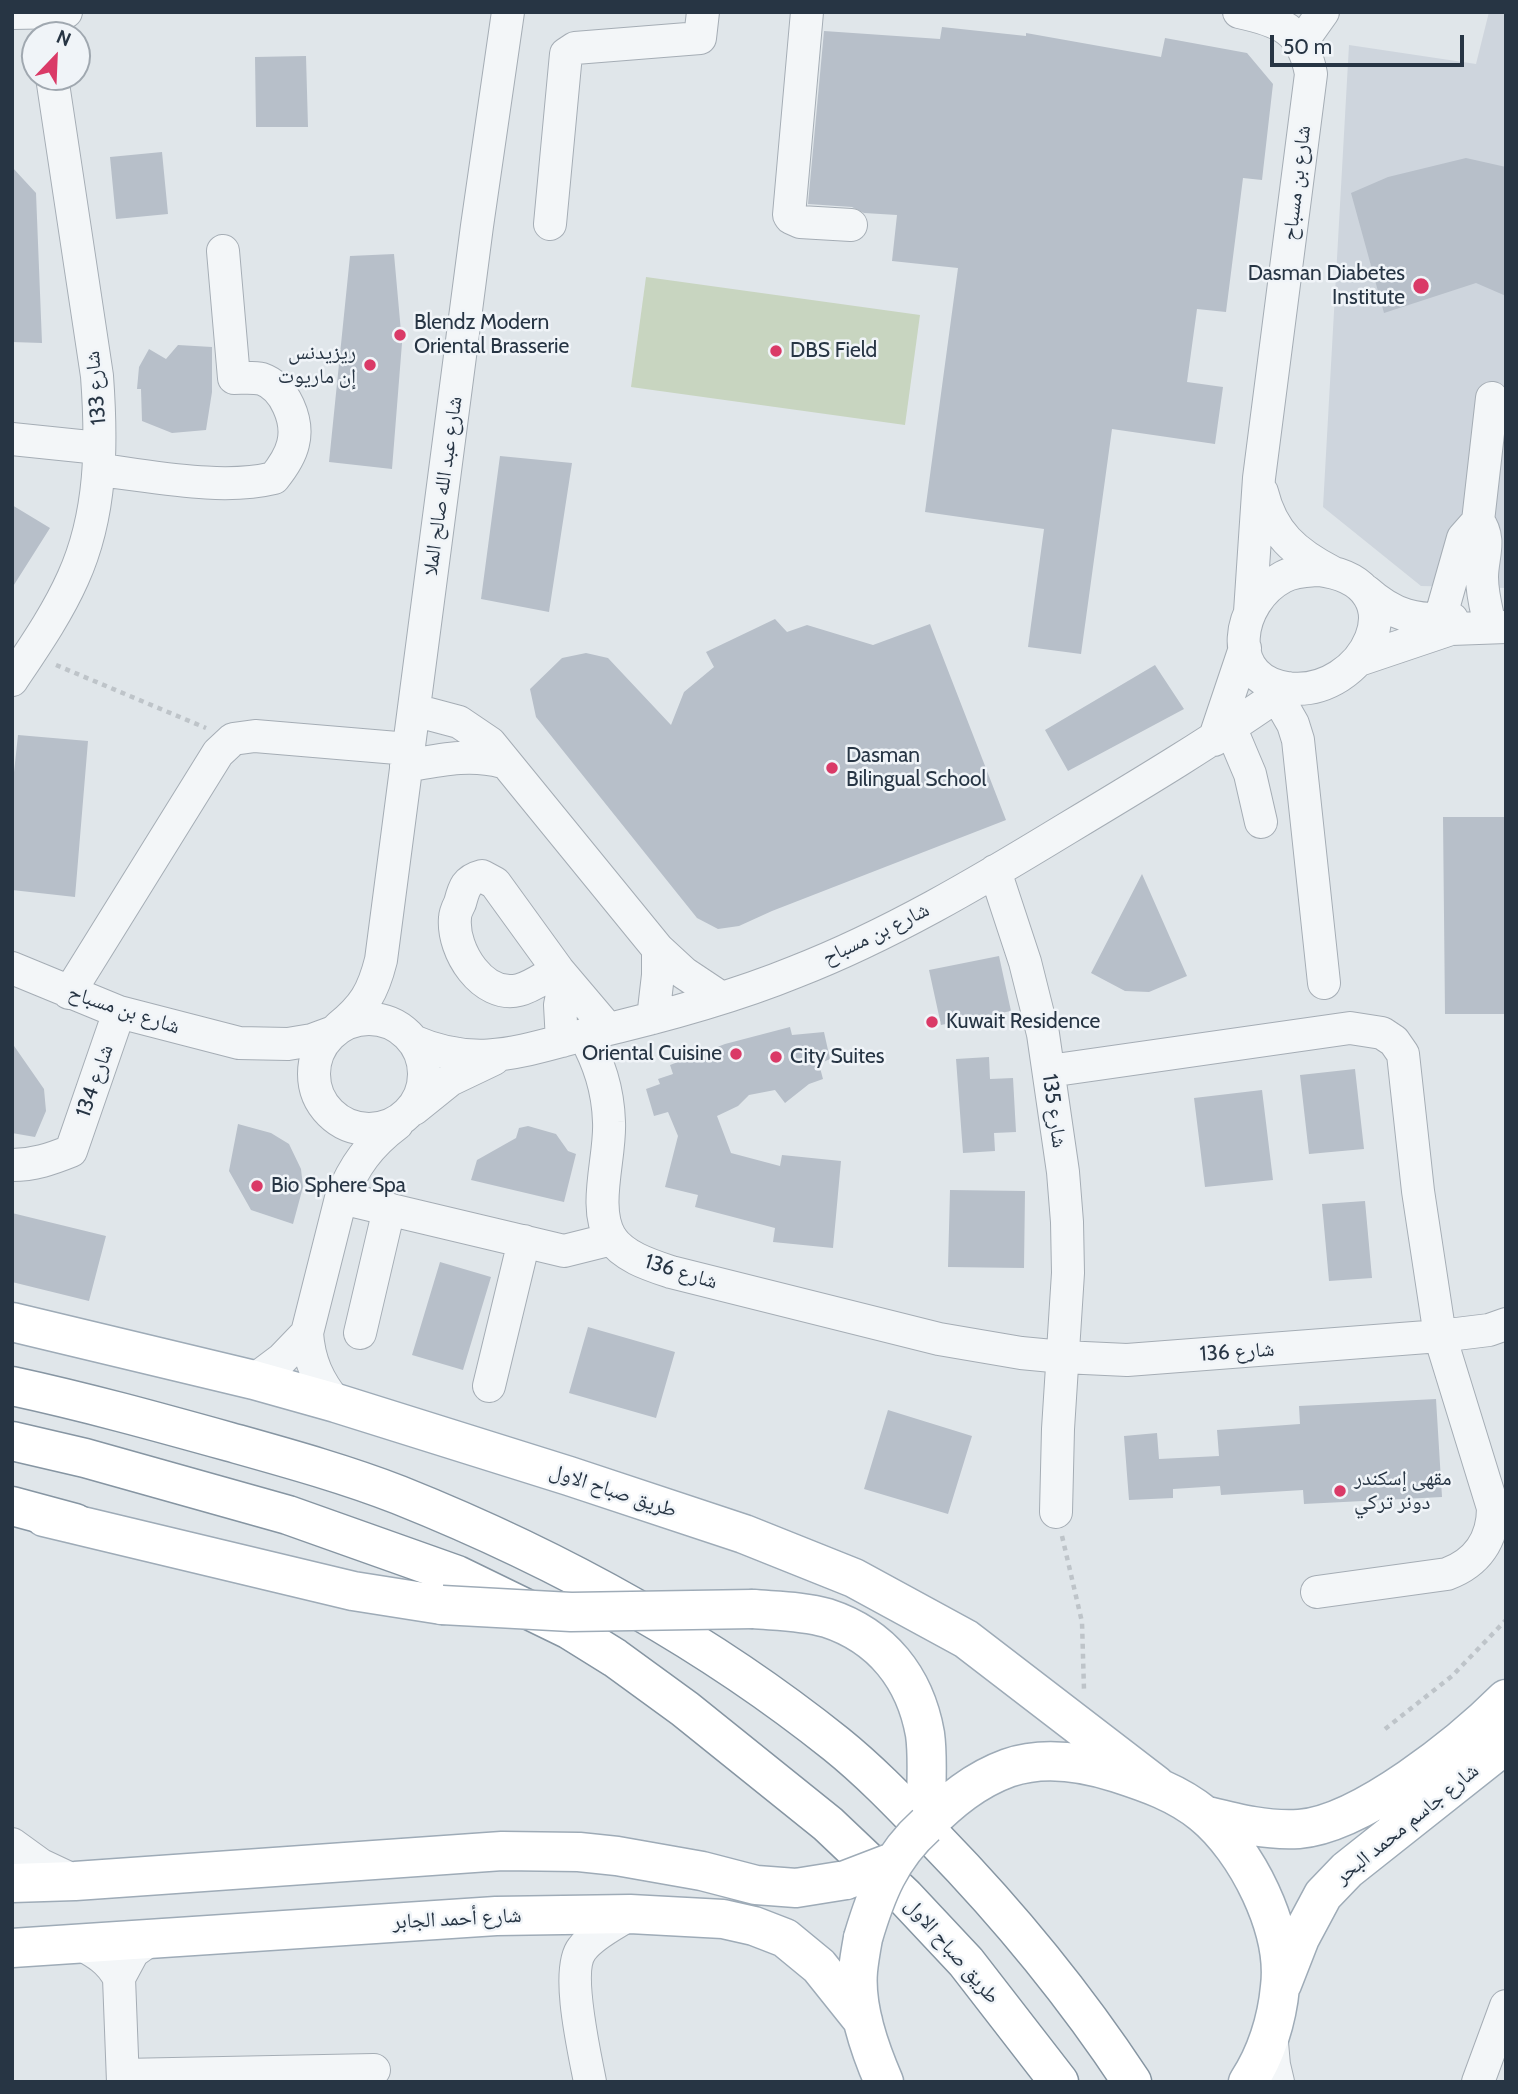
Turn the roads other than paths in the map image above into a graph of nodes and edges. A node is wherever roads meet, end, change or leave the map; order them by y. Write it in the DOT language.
graph roads {
  1 [pos="508,12"];
  2 [pos="703,12"];
  3 [pos="807,12"];
  4 [pos="1239,12"];
  5 [pos="1323,12"];
  6 [pos="1301,43"];
  7 [pos="54,91"];
  8 [pos="550,224"];
  9 [pos="850,225"];
  10 [pos="223,251"];
  11 [pos="1492,398"];
  12 [pos="12,439"];
  13 [pos="99,459"];
  14 [pos="1259,478"];
  15 [pos="1478,521"];
  16 [pos="1332,572"];
  17 [pos="1366,592"];
  18 [pos="1250,612"];
  19 [pos="1440,620"];
  20 [pos="1500,620"];
  21 [pos="1245,648"];
  22 [pos="1359,660"];
  23 [pos="12,680"];
  24 [pos="1283,692"];
  25 [pos="414,710"];
  26 [pos="1222,734"];
  27 [pos="407,757"];
  28 [pos="503,762"];
  29 [pos="1255,822"];
  30 [pos="995,871"];
  31 [pos="658,949"];
  32 [pos="381,960"];
  33 [pos="12,968"];
  34 [pos="1324,983"];
  35 [pos="69,993"];
  36 [pos="720,997"];
  37 [pos="119,1012"];
  38 [pos="653,1018"];
  39 [pos="335,1030"];
  40 [pos="584,1035"];
  41 [pos="411,1037"];
  42 [pos="239,1043"];
  43 [pos="505,1055"];
  44 [pos="1049,1071"];
  45 [pos="321,1103"];
  46 [pos="406,1116"];
  47 [pos="12,1165"];
  48 [pos="341,1198"];
  49 [pos="389,1209"];
  50 [pos="612,1239"];
  51 [pos="524,1241"];
  52 [pos="12,1322"];
  53 [pos="1506,1324"];
  54 [pos="307,1333"];
  55 [pos="360,1333"];
  56 [pos="1440,1336"];
  57 [pos="1063,1357"];
  58 [pos="254,1380"];
  59 [pos="12,1386"];
  60 [pos="489,1386"];
  61 [pos="336,1403"];
  62 [pos="12,1441"];
  63 [pos="12,1508"];
  64 [pos="1056,1512"];
  65 [pos="1496,1546"];
  66 [pos="1318,1592"];
  67 [pos="1506,1699"];
  68 [pos="1506,1744"];
  69 [pos="1466,1777"];
  70 [pos="1506,1777"];
  71 [pos="1156,1785"];
  72 [pos="1204,1815"];
  73 [pos="926,1825"];
  74 [pos="12,1844"];
  75 [pos="893,1862"];
  76 [pos="195,1873"];
  77 [pos="75,1881"];
  78 [pos="12,1883"];
  79 [pos="12,1902"];
  80 [pos="630,1914"];
  81 [pos="154,1937"];
  82 [pos="77,1942"];
  83 [pos="17,1951"];
  84 [pos="119,1978"];
  85 [pos="1281,1986"];
  86 [pos="1506,2006"];
  87 [pos="863,2021"];
  88 [pos="1271,2032"];
  89 [pos="374,2070"];
  90 [pos="123,2078"];
  91 [pos="590,2082"];
  92 [pos="884,2082"];
  93 [pos="1059,2082"];
  94 [pos="1132,2082"];
  95 [pos="1248,2082"];
  96 [pos="1278,2082"];
  97 [pos="1478,2082"];
  1 -- 25 [label="street, شارع عبد الله صالح الملا"];
  2 -- 8 [label="street"];
  3 -- 9 [label="street"];
  4 -- 6 [label="street"];
  5 -- 6 [label="street"];
  6 -- 14 [label="street, شارع بن مسباح"];
  7 -- 13 [label="street, شارع 133"];
  10 -- 13 [label="street"];
  11 -- 15 [label="street"];
  12 -- 13 [label="street"];
  13 -- 23 [label="street, شارع 133"];
  14 -- 16 [label="street, شارع بن مسباح"];
  14 -- 18 [label="street, شارع بن مسباح"];
  15 -- 19 [label="street"];
  15 -- 20 [label="street"];
  16 -- 17 [label="street"];
  16 -- 18 [label="street"];
  17 -- 19 [label="street"];
  17 -- 22 [label="street"];
  18 -- 21 [label="street"];
  19 -- 20 [label="street"];
  20 -- 22 [label="street"];
  21 -- 24 [label="street"];
  21 -- 26 [label="street"];
  22 -- 24 [label="street"];
  24 -- 26 [label="street, شارع بن مسباح"];
  24 -- 34 [label="street"];
  25 -- 27 [label="street, شارع عبد الله صالح الملا"];
  25 -- 28 [label="street"];
  26 -- 29 [label="street"];
  26 -- 30 [label="street, شارع بن مسباح"];
  27 -- 28 [label="street"];
  27 -- 32 [label="street, شارع عبد الله صالح الملا"];
  27 -- 35 [label="street"];
  28 -- 31 [label="street"];
  30 -- 36 [label="street, شارع بن مسباح"];
  30 -- 44 [label="street, شارع 135"];
  31 -- 36 [label="street"];
  31 -- 38 [label="street"];
  32 -- 39 [label="street, شارع عبد الله صالح الملا"];
  32 -- 41 [label="street, شارع عبد الله صالح الملا"];
  33 -- 35 [label="street, شارع بن مسباح"];
  35 -- 37 [label="street, شارع بن مسباح"];
  36 -- 38 [label="street, شارع بن مسباح"];
  37 -- 42 [label="street, شارع بن مسباح"];
  37 -- 47 [label="street, شارع 134"];
  38 -- 40 [label="street, شارع بن مسباح"];
  39 -- 41 [label="street"];
  39 -- 42 [label="street, شارع بن مسباح"];
  39 -- 45 [label="street"];
  40 -- 40 [label="street"];
  40 -- 43 [label="street, شارع بن مسباح"];
  40 -- 50 [label="street"];
  41 -- 43 [label="street, شارع بن مسباح"];
  41 -- 46 [label="street"];
  42 -- 45 [label="street, شارع بن مسباح"];
  43 -- 46 [label="street, شارع بن مسباح"];
  44 -- 56 [label="street"];
  44 -- 57 [label="street, شارع 135"];
  45 -- 46 [label="street"];
  45 -- 48 [label="street"];
  46 -- 48 [label="street"];
  48 -- 49 [label="street"];
  48 -- 54 [label="street"];
  49 -- 51 [label="street"];
  49 -- 55 [label="street"];
  50 -- 51 [label="street"];
  50 -- 57 [label="street, شارع 136"];
  51 -- 60 [label="street"];
  52 -- 58 [label="main road, طريق صباح الاول"];
  53 -- 56 [label="street, شارع 136"];
  54 -- 58 [label="street"];
  54 -- 61 [label="street"];
  56 -- 57 [label="street, شارع 136"];
  56 -- 65 [label="street"];
  57 -- 64 [label="street, شارع 135"];
  58 -- 61 [label="main road, طريق صباح الاول"];
  59 -- 94 [label="main road"];
  61 -- 71 [label="main road, طريق صباح الاول"];
  62 -- 93 [label="main road, طريق صباح الاول"];
  63 -- 73 [label="main road, bridge"];
  65 -- 66 [label="street"];
  67 -- 72 [label="main road, شارع جاسم محمد البحر"];
  68 -- 69 [label="main road, شارع جاسم محمد البحر"];
  69 -- 70 [label="main road"];
  69 -- 85 [label="main road, شارع جاسم محمد البحر"];
  71 -- 72 [label="main road"];
  71 -- 73 [label="main road"];
  72 -- 85 [label="main road"];
  73 -- 75 [label="main road, bridge"];
  74 -- 77 [label="street"];
  75 -- 76 [label="main road, bridge"];
  75 -- 87 [label="main road, bridge"];
  76 -- 77 [label="main road"];
  76 -- 79 [label="main road"];
  77 -- 78 [label="main road"];
  80 -- 81 [label="main road, شارع أحمد الجابر"];
  80 -- 87 [label="main road, شارع أحمد الجابر"];
  80 -- 91 [label="street"];
  81 -- 82 [label="main road, شارع أحمد الجابر"];
  81 -- 84 [label="street"];
  82 -- 83 [label="main road, شارع أحمد الجابر"];
  82 -- 84 [label="street"];
  84 -- 90 [label="street"];
  85 -- 88 [label="main road"];
  86 -- 97 [label="street"];
  87 -- 92 [label="main road"];
  88 -- 95 [label="main road"];
  88 -- 96 [label="street"];
  89 -- 90 [label="street"];
}
